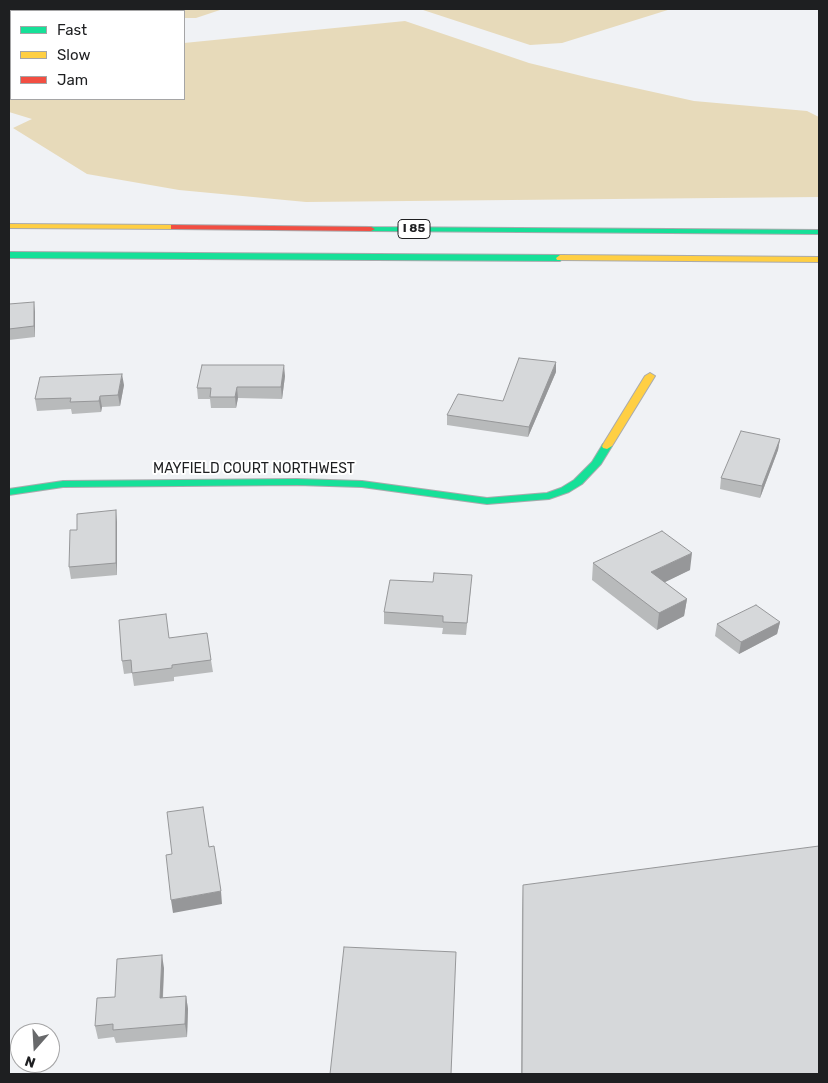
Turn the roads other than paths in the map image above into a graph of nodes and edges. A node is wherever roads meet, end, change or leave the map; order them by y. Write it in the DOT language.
graph roads {
  1 [pos="9,226"];
  2 [pos="819,232"];
  3 [pos="9,255"];
  4 [pos="819,260"];
  5 [pos="650,376"];
  6 [pos="9,492"];
  1 -- 2 [label="main road, I 85"];
  3 -- 4 [label="main road, I 85"];
  5 -- 6 [label="main road, MAYFIELD COURT NORTHWEST"];
}
